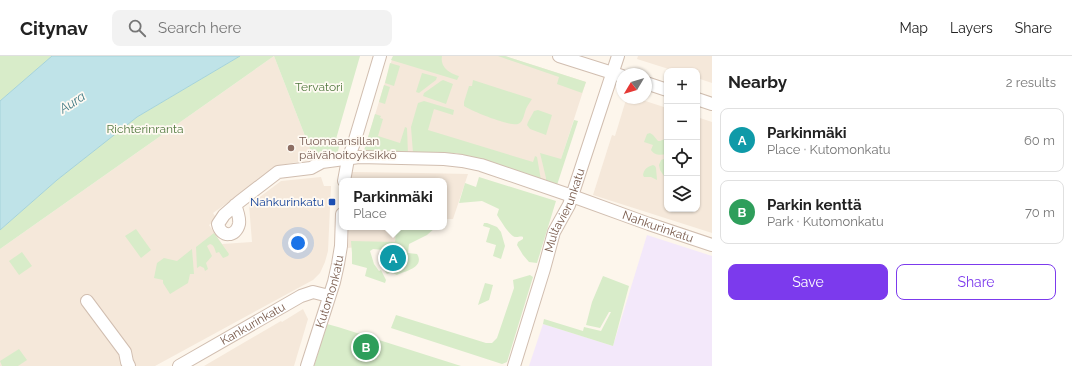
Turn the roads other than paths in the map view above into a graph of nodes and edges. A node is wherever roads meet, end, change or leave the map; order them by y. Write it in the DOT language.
graph roads {
  1 [pos="380,56"];
  2 [pos="559,56"];
  3 [pos="618,56"];
  4 [pos="617,68"];
  5 [pos="616,74"];
  6 [pos="616,77"];
  7 [pos="652,85"];
  8 [pos="664,89"];
  9 [pos="700,100"];
  10 [pos="712,104"];
  11 [pos="348,159"];
  12 [pos="345,178"];
  13 [pos="572,196"];
  14 [pos="235,205"];
  15 [pos="341,230"];
  16 [pos="712,245"];
  17 [pos="329,296"];
  18 [pos="87,301"];
  19 [pos="129,366"];
  20 [pos="179,366"];
  21 [pos="307,366"];
  22 [pos="514,366"];
  1 -- 11 [label="street"];
  2 -- 5 [label="street"];
  3 -- 4 [label="street, Multavierunkatu"];
  6 -- 13 [label="street, Multavierunkatu"];
  7 -- 8 [label="street"];
  9 -- 10 [label="street"];
  11 -- 12 [label="street"];
  11 -- 13 [label="street, Nahkurinkatu"];
  11 -- 14 [label="street, Nahkurinkatu"];
  13 -- 16 [label="street, Nahkurinkatu"];
  13 -- 22 [label="street, Multavierunkatu"];
  15 -- 17 [label="street, Kutomonkatu"];
  17 -- 20 [label="street, Kankurinkatu"];
  17 -- 21 [label="street, Kutomonkatu"];
  18 -- 19 [label="street"];
}
